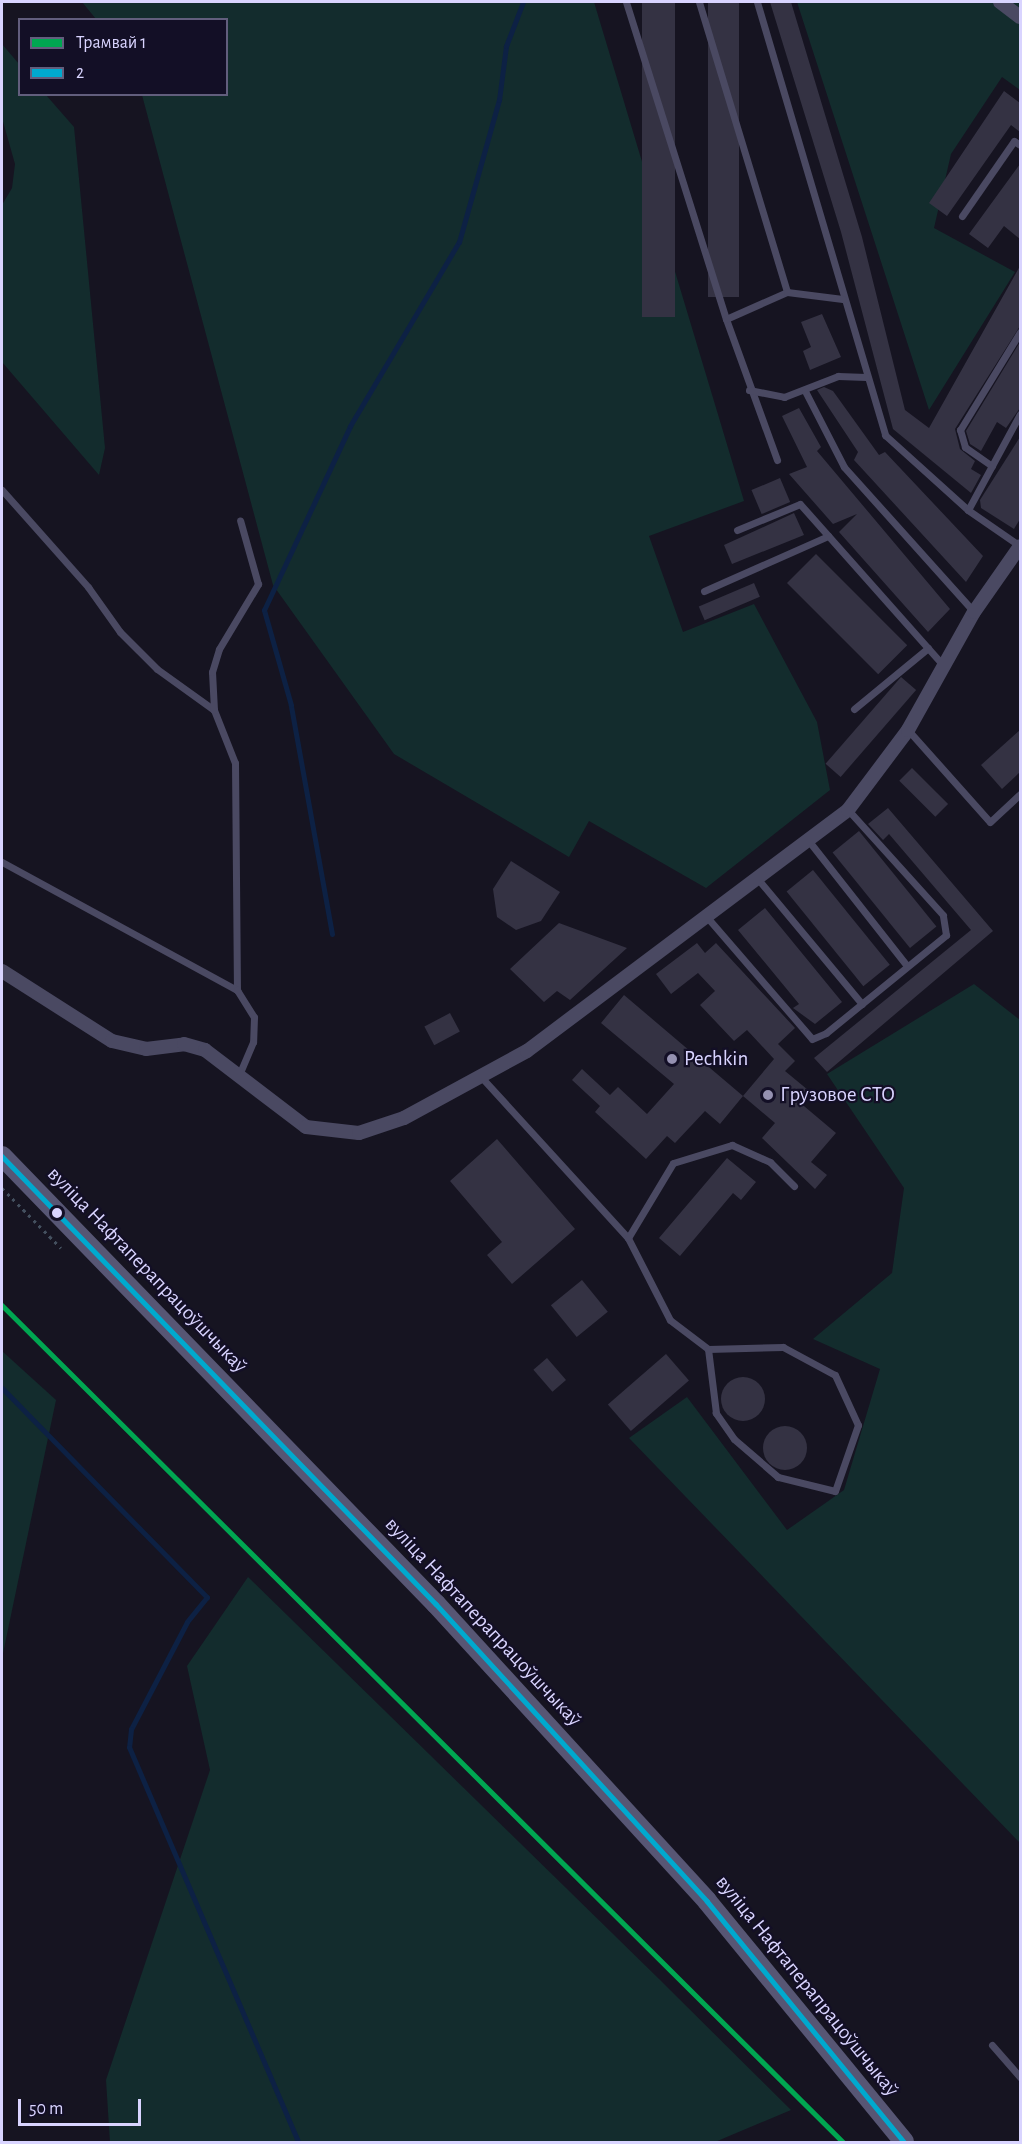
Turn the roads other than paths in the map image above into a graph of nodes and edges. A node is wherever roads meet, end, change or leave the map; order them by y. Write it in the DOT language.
graph roads {
  1 [pos="626,2"];
  2 [pos="699,2"];
  3 [pos="757,2"];
  4 [pos="1000,2"];
  5 [pos="1020,18"];
  6 [pos="1020,146"];
  7 [pos="962,216"];
  8 [pos="787,292"];
  9 [pos="843,299"];
  10 [pos="726,319"];
  11 [pos="1020,333"];
  12 [pos="866,377"];
  13 [pos="749,390"];
  14 [pos="805,391"];
  15 [pos="1020,414"];
  16 [pos="777,460"];
  17 [pos="992,466"];
  18 [pos="2,490"];
  19 [pos="968,510"];
  20 [pos="240,520"];
  21 [pos="737,530"];
  22 [pos="828,536"];
  23 [pos="1020,546"];
  24 [pos="704,591"];
  25 [pos="974,612"];
  26 [pos="928,648"];
  27 [pos="944,666"];
  28 [pos="854,709"];
  29 [pos="214,710"];
  30 [pos="908,730"];
  31 [pos="1020,794"];
  32 [pos="848,810"];
  33 [pos="808,840"];
  34 [pos="2,862"];
  35 [pos="757,878"];
  36 [pos="706,916"];
  37 [pos="908,966"];
  38 [pos="2,971"];
  39 [pos="237,990"];
  40 [pos="862,1004"];
  41 [pos="240,1072"];
  42 [pos="483,1079"];
  43 [pos="2,1156"];
  44 [pos="794,1186"];
  45 [pos="628,1238"];
  46 [pos="708,1349"];
  47 [pos="992,2045"];
  48 [pos="1020,2077"];
  49 [pos="904,2142"];
  1 -- 10 [label="lane"];
  2 -- 8 [label="lane"];
  3 -- 9 [label="lane"];
  4 -- 5 [label="street"];
  6 -- 7 [label="lane"];
  8 -- 9 [label="lane"];
  8 -- 10 [label="lane"];
  9 -- 12 [label="lane"];
  10 -- 13 [label="lane"];
  11 -- 17 [label="lane"];
  12 -- 14 [label="lane"];
  12 -- 19 [label="lane"];
  13 -- 14 [label="lane"];
  13 -- 16 [label="lane"];
  14 -- 25 [label="lane"];
  15 -- 17 [label="lane"];
  17 -- 19 [label="lane"];
  18 -- 29 [label="lane"];
  19 -- 23 [label="lane"];
  20 -- 29 [label="lane"];
  21 -- 22 [label="lane"];
  22 -- 24 [label="lane"];
  22 -- 26 [label="lane"];
  23 -- 25 [label="street"];
  25 -- 27 [label="street"];
  26 -- 27 [label="lane"];
  26 -- 28 [label="lane"];
  27 -- 30 [label="street"];
  29 -- 39 [label="lane"];
  30 -- 31 [label="lane"];
  30 -- 32 [label="street"];
  32 -- 33 [label="street"];
  32 -- 37 [label="lane"];
  33 -- 35 [label="street"];
  33 -- 37 [label="lane"];
  34 -- 39 [label="lane"];
  35 -- 36 [label="street"];
  35 -- 40 [label="lane"];
  36 -- 40 [label="lane"];
  36 -- 42 [label="street"];
  37 -- 40 [label="lane"];
  38 -- 41 [label="street"];
  39 -- 41 [label="lane"];
  41 -- 42 [label="street"];
  42 -- 45 [label="lane"];
  43 -- 49 [label="main road, вуліца Нафтаперапрацоўшчыкаў"];
  44 -- 45 [label="lane"];
  45 -- 46 [label="lane"];
  46 -- 46 [label="lane"];
  47 -- 48 [label="lane"];
}
